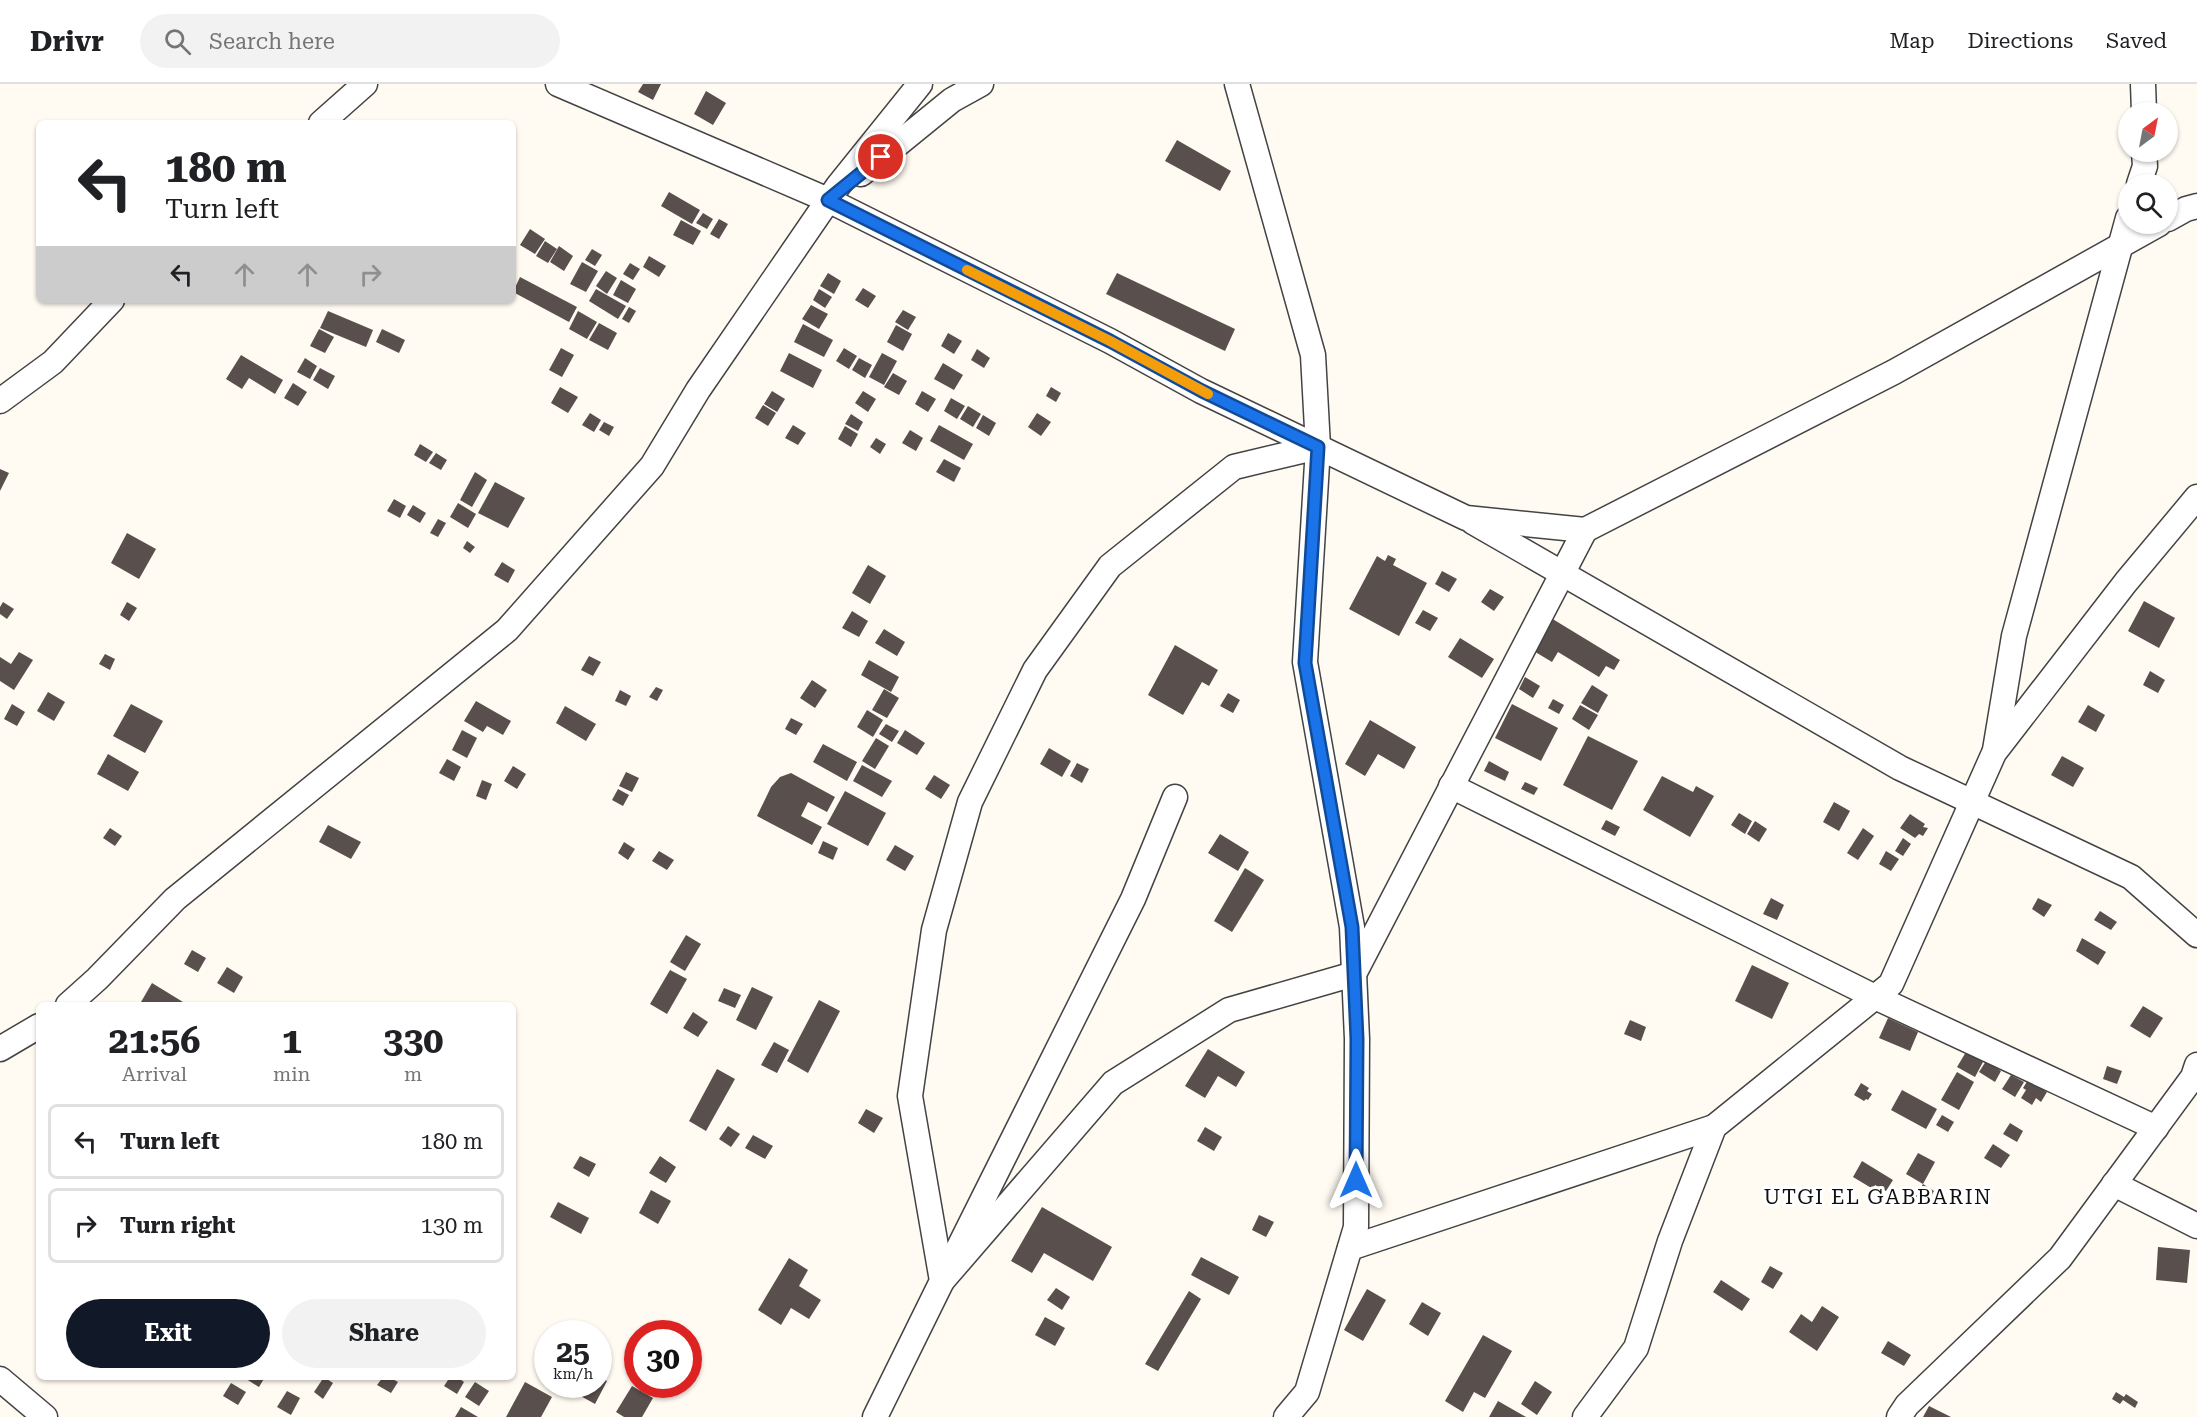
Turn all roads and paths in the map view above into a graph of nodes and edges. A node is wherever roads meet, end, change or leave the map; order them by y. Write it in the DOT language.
graph roads {
  1 [pos="365,84"];
  2 [pos="558,84"];
  3 [pos="920,84"];
  4 [pos="981,84"];
  5 [pos="1237,84"];
  6 [pos="2144,84"];
  7 [pos="2144,102"];
  8 [pos="324,120"];
  9 [pos="828,200"];
  10 [pos="2197,206"];
  11 [pos="2178,213"];
  12 [pos="2123,234"];
  13 [pos="2141,234"];
  14 [pos="2120,246"];
  15 [pos="109,303"];
  16 [pos="0,401"];
  17 [pos="1318,447"];
  18 [pos="2197,497"];
  19 [pos="1466,518"];
  20 [pos="1585,530"];
  21 [pos="1562,573"];
  22 [pos="1994,753"];
  23 [pos="1451,786"];
  24 [pos="1175,797"];
  25 [pos="1972,802"];
  26 [pos="2197,935"];
  27 [pos="1354,974"];
  28 [pos="1875,997"];
  29 [pos="71,1002"];
  30 [pos="36,1028"];
  31 [pos="0,1049"];
  32 [pos="2197,1065"];
  33 [pos="2190,1096"];
  34 [pos="1714,1127"];
  35 [pos="2156,1128"];
  36 [pos="2114,1184"];
  37 [pos="2197,1226"];
  38 [pos="1350,1248"];
  39 [pos="942,1281"];
  40 [pos="0,1379"];
  41 [pos="45,1417"];
  42 [pos="875,1417"];
  43 [pos="1286,1417"];
  44 [pos="1585,1417"];
  45 [pos="1899,1417"];
  1 -- 8 [label="street"];
  2 -- 9 [label="street"];
  3 -- 9 [label="street"];
  4 -- 9 [label="street"];
  5 -- 17 [label="street"];
  6 -- 7 [label="street"];
  9 -- 17 [label="street"];
  9 -- 29 [label="street"];
  10 -- 11 [label="street"];
  12 -- 14 [label="street"];
  13 -- 14 [label="street"];
  14 -- 20 [label="street"];
  14 -- 22 [label="street"];
  15 -- 16 [label="street"];
  17 -- 19 [label="street"];
  17 -- 27 [label="street"];
  17 -- 39 [label="street"];
  18 -- 22 [label="street"];
  19 -- 20 [label="street"];
  19 -- 21 [label="street"];
  20 -- 21 [label="street"];
  21 -- 23 [label="street"];
  21 -- 25 [label="street"];
  22 -- 25 [label="street"];
  23 -- 27 [label="street"];
  23 -- 28 [label="street"];
  24 -- 39 [label="street"];
  25 -- 26 [label="street"];
  25 -- 28 [label="street"];
  27 -- 38 [label="street"];
  27 -- 39 [label="street"];
  28 -- 34 [label="street"];
  28 -- 35 [label="street"];
  30 -- 31 [label="street"];
  32 -- 33 [label="street"];
  33 -- 35 [label="street"];
  34 -- 38 [label="street"];
  34 -- 44 [label="street"];
  35 -- 36 [label="street"];
  36 -- 37 [label="street"];
  36 -- 45 [label="street"];
  38 -- 43 [label="street"];
  39 -- 42 [label="street"];
  40 -- 41 [label="street"];
}
